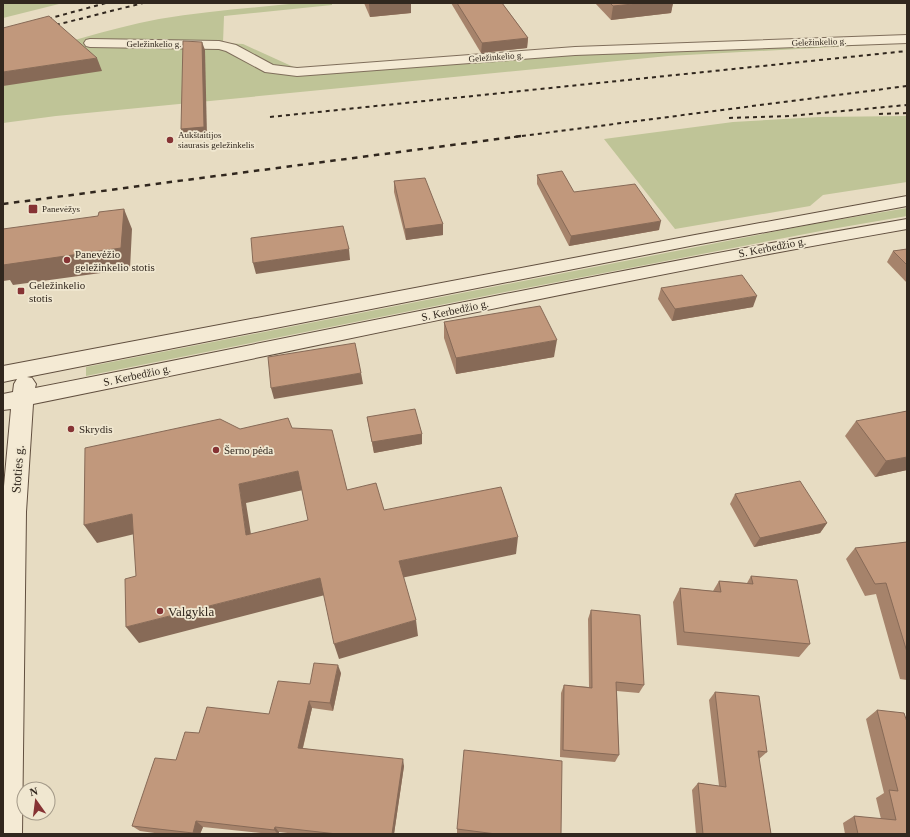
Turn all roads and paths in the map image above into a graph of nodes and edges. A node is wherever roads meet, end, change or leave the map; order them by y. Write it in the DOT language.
graph roads {
  1 [pos="907,39"];
  2 [pos="90,43"];
  3 [pos="907,201"];
  4 [pos="907,224"];
  5 [pos="27,369"];
  6 [pos="3,374"];
  7 [pos="13,400"];
  8 [pos="5,815"];
  1 -- 2 [label="main road, Geležinkelio g."];
  3 -- 5 [label="main road, S. Kerbedžio g."];
  4 -- 7 [label="main road, S. Kerbedžio g."];
  5 -- 6 [label="main road, S. Kerbedžio g."];
  5 -- 7 [label="main road, Stoties g."];
  7 -- 8 [label="main road, Stoties g."];
}
